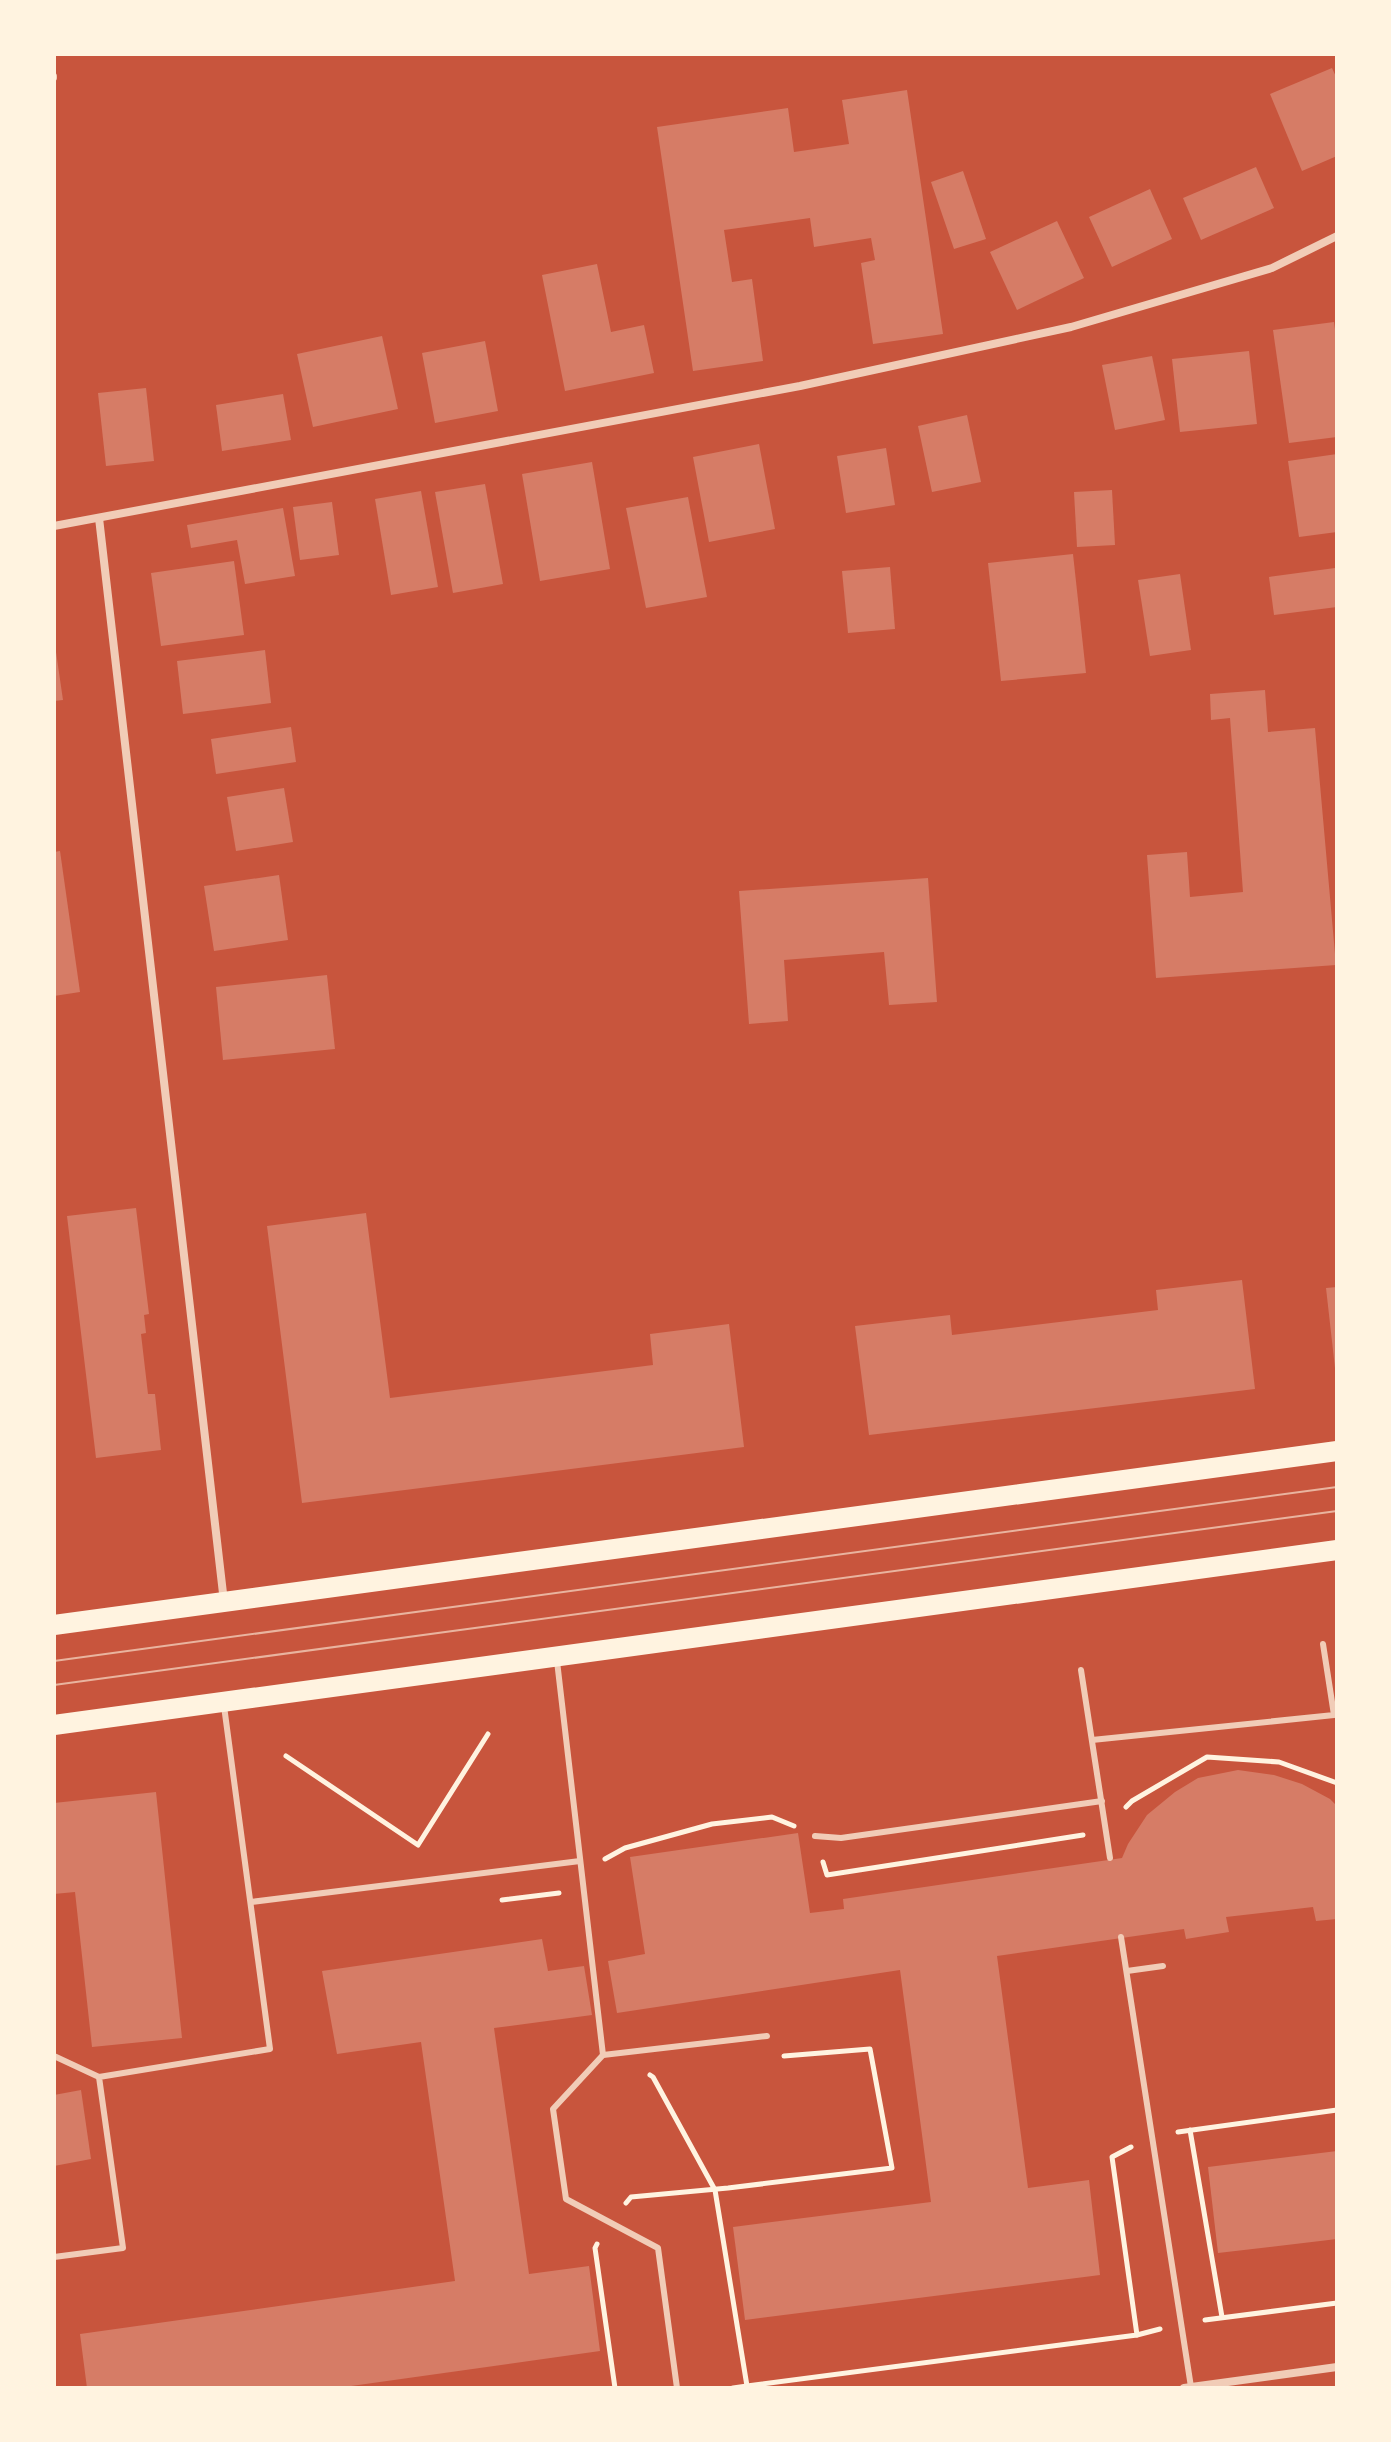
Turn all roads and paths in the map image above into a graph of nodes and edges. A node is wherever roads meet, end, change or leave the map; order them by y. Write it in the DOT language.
graph roads {
  1 [pos="1337,236"];
  2 [pos="99,518"];
  3 [pos="54,526"];
  4 [pos="1337,1451"];
  5 [pos="1337,1550"];
  6 [pos="224,1602"];
  7 [pos="54,1625"];
  8 [pos="1323,1644"];
  9 [pos="556,1657"];
  10 [pos="1081,1670"];
  11 [pos="223,1702"];
  12 [pos="54,1725"];
  13 [pos="488,1734"];
  14 [pos="1092,1740"];
  15 [pos="286,1756"];
  16 [pos="1102,1801"];
  17 [pos="772,1817"];
  18 [pos="815,1836"];
  19 [pos="1110,1858"];
  20 [pos="580,1861"];
  21 [pos="581,1872"];
  22 [pos="560,1893"];
  23 [pos="251,1902"];
  24 [pos="487,1902"];
  25 [pos="562,1908"];
  26 [pos="1121,1937"];
  27 [pos="1163,1966"];
  28 [pos="1127,1971"];
  29 [pos="767,2036"];
  30 [pos="603,2055"];
  31 [pos="54,2056"];
  32 [pos="776,2057"];
  33 [pos="99,2077"];
  34 [pos="1337,2110"];
  35 [pos="1190,2130"];
  36 [pos="1152,2135"];
  37 [pos="715,2190"];
  38 [pos="613,2223"];
  39 [pos="54,2257"];
  40 [pos="1337,2303"];
  41 [pos="1222,2317"];
  42 [pos="1180,2324"];
  43 [pos="1137,2335"];
  44 [pos="1337,2367"];
  45 [pos="747,2386"];
  46 [pos="1191,2387"];
  47 [pos="615,2388"];
  48 [pos="677,2388"];
  49 [pos="733,2388"];
  50 [pos="1184,2388"];
  1 -- 2 [label="street"];
  2 -- 3 [label="street"];
  2 -- 6 [label="street"];
  4 -- 6 [label="main road"];
  5 -- 9 [label="main road"];
  6 -- 7 [label="main road"];
  8 -- 14 [label="lane"];
  9 -- 11 [label="main road"];
  9 -- 20 [label="lane"];
  10 -- 14 [label="lane"];
  11 -- 12 [label="main road"];
  11 -- 23 [label="lane"];
  13 -- 15 [label="path"];
  14 -- 16 [label="lane"];
  16 -- 18 [label="lane"];
  16 -- 19 [label="lane"];
  17 -- 21 [label="path"];
  20 -- 21 [label="lane"];
  20 -- 23 [label="lane"];
  21 -- 22 [label="path"];
  21 -- 30 [label="lane"];
  22 -- 24 [label="path"];
  22 -- 25 [label="path"];
  23 -- 33 [label="lane"];
  26 -- 28 [label="lane"];
  27 -- 28 [label="lane"];
  28 -- 36 [label="lane"];
  29 -- 30 [label="lane"];
  30 -- 37 [label="path"];
  30 -- 38 [label="lane"];
  31 -- 33 [label="lane"];
  32 -- 37 [label="path"];
  33 -- 39 [label="lane"];
  34 -- 35 [label="path"];
  35 -- 36 [label="path"];
  35 -- 41 [label="path"];
  36 -- 42 [label="lane"];
  36 -- 43 [label="path"];
  37 -- 38 [label="path"];
  37 -- 45 [label="path"];
  38 -- 47 [label="path"];
  38 -- 48 [label="lane"];
  40 -- 41 [label="path"];
  41 -- 42 [label="path"];
  42 -- 43 [label="path"];
  42 -- 46 [label="lane"];
  43 -- 45 [label="path"];
  44 -- 46 [label="street"];
  45 -- 49 [label="path"];
  46 -- 50 [label="street"];
}
